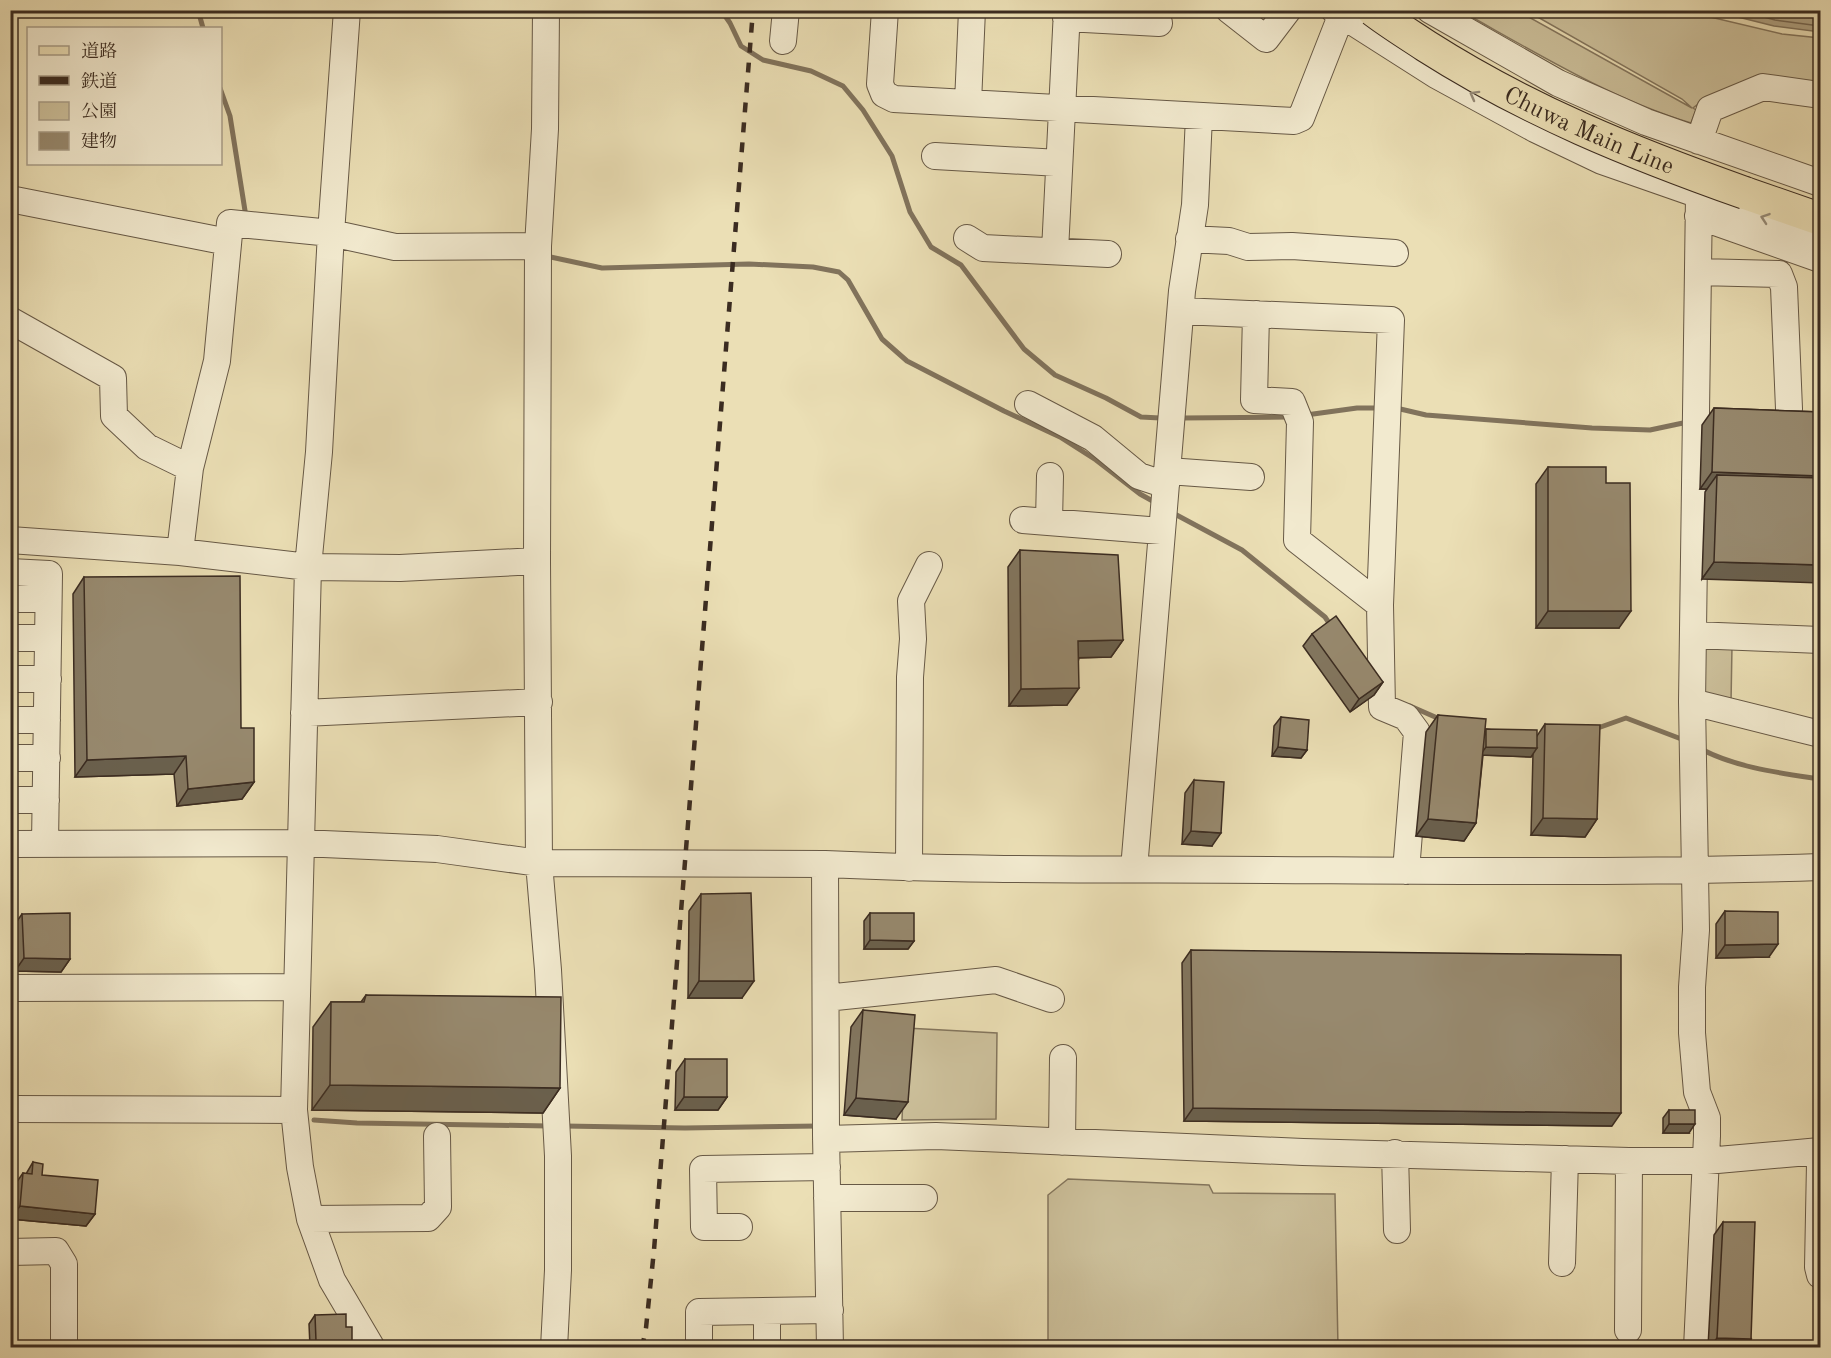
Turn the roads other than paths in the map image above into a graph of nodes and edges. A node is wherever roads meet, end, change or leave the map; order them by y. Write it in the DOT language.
graph roads {
  1 [pos="347,10"];
  2 [pos="546,10"];
  3 [pos="786,10"];
  4 [pos="972,10"];
  5 [pos="1229,10"];
  6 [pos="1288,10"];
  7 [pos="1373,10"];
  8 [pos="1409,10"];
  9 [pos="1430,10"];
  10 [pos="880,11"];
  11 [pos="1337,13"];
  12 [pos="1067,14"];
  13 [pos="1159,23"];
  14 [pos="783,41"];
  15 [pos="1821,95"];
  16 [pos="968,103"];
  17 [pos="1061,109"];
  18 [pos="1199,116"];
  19 [pos="1699,141"];
  20 [pos="935,156"];
  21 [pos="1059,163"];
  22 [pos="1821,183"];
  23 [pos="1748,184"];
  24 [pos="1821,198"];
  25 [pos="10,199"];
  26 [pos="1698,206"];
  27 [pos="1821,219"];
  28 [pos="331,233"];
  29 [pos="1821,237"];
  30 [pos="967,238"];
  31 [pos="1189,239"];
  32 [pos="228,242"];
  33 [pos="538,246"];
  34 [pos="1055,251"];
  35 [pos="1395,253"];
  36 [pos="1108,254"];
  37 [pos="1821,259"];
  38 [pos="1698,272"];
  39 [pos="1180,311"];
  40 [pos="1256,314"];
  41 [pos="10,320"];
  42 [pos="1028,404"];
  43 [pos="1789,409"];
  44 [pos="190,468"];
  45 [pos="1050,476"];
  46 [pos="1251,477"];
  47 [pos="1164,500"];
  48 [pos="1023,520"];
  49 [pos="1049,522"];
  50 [pos="10,540"];
  51 [pos="180,552"];
  52 [pos="537,561"];
  53 [pos="929,565"];
  54 [pos="308,567"];
  55 [pos="10,572"];
  56 [pos="10,599"];
  57 [pos="48,599"];
  58 [pos="1380,605"];
  59 [pos="1693,635"];
  60 [pos="10,638"];
  61 [pos="48,638"];
  62 [pos="1821,640"];
  63 [pos="10,679"];
  64 [pos="48,679"];
  65 [pos="539,702"];
  66 [pos="1692,702"];
  67 [pos="304,713"];
  68 [pos="10,720"];
  69 [pos="47,720"];
  70 [pos="1821,734"];
  71 [pos="10,758"];
  72 [pos="46,758"];
  73 [pos="10,800"];
  74 [pos="46,800"];
  75 [pos="301,843"];
  76 [pos="10,844"];
  77 [pos="45,844"];
  78 [pos="539,863"];
  79 [pos="825,864"];
  80 [pos="1821,867"];
  81 [pos="909,868"];
  82 [pos="1134,869"];
  83 [pos="1406,871"];
  84 [pos="1695,871"];
  85 [pos="297,987"];
  86 [pos="10,988"];
  87 [pos="826,998"];
  88 [pos="1051,999"];
  89 [pos="1063,1058"];
  90 [pos="10,1109"];
  91 [pos="294,1110"];
  92 [pos="826,1130"];
  93 [pos="1062,1135"];
  94 [pos="437,1136"];
  95 [pos="1707,1148"];
  96 [pos="1821,1151"];
  97 [pos="1395,1153"];
  98 [pos="1565,1159"];
  99 [pos="1629,1161"];
  100 [pos="1821,1163"];
  101 [pos="827,1167"];
  102 [pos="827,1198"];
  103 [pos="924,1198"];
  104 [pos="310,1219"];
  105 [pos="739,1227"];
  106 [pos="1397,1230"];
  107 [pos="10,1251"];
  108 [pos="1563,1263"];
  109 [pos="1821,1275"];
  110 [pos="830,1310"];
  111 [pos="767,1311"];
  112 [pos="1628,1330"];
  113 [pos="64,1347"];
  114 [pos="372,1347"];
  115 [pos="554,1347"];
  116 [pos="699,1347"];
  117 [pos="767,1347"];
  118 [pos="830,1347"];
  119 [pos="1697,1347"];
  1 -- 28 [label="street"];
  2 -- 33 [label="street"];
  3 -- 14 [label="street"];
  4 -- 16 [label="street"];
  5 -- 6 [label="street"];
  7 -- 23 [label="main road, Chuwa Main Line, bridge"];
  8 -- 23 [label="main road, Chuwa Main Line"];
  9 -- 19 [label="street"];
  10 -- 16 [label="street"];
  11 -- 18 [label="street"];
  26 -- 11 [label="street, one-way"];
  12 -- 13 [label="street"];
  12 -- 17 [label="street"];
  15 -- 19 [label="street"];
  16 -- 17 [label="street"];
  17 -- 18 [label="street"];
  17 -- 21 [label="street"];
  18 -- 31 [label="street"];
  19 -- 22 [label="street"];
  20 -- 21 [label="street"];
  21 -- 34 [label="street"];
  23 -- 24 [label="main road, Chuwa Main Line"];
  23 -- 27 [label="main road, Chuwa Main Line"];
  25 -- 32 [label="street"];
  29 -- 26 [label="street, one-way"];
  26 -- 37 [label="street"];
  26 -- 38 [label="street"];
  28 -- 32 [label="street"];
  28 -- 33 [label="street"];
  28 -- 54 [label="street"];
  30 -- 34 [label="street"];
  31 -- 35 [label="street"];
  31 -- 39 [label="street"];
  32 -- 44 [label="street"];
  33 -- 52 [label="street"];
  34 -- 36 [label="street"];
  38 -- 43 [label="street"];
  38 -- 59 [label="street"];
  39 -- 40 [label="street"];
  39 -- 47 [label="street"];
  40 -- 58 [label="street"];
  40 -- 58 [label="street"];
  41 -- 44 [label="street"];
  42 -- 47 [label="street"];
  44 -- 51 [label="street"];
  45 -- 49 [label="street"];
  46 -- 47 [label="street"];
  47 -- 49 [label="street"];
  47 -- 82 [label="street"];
  48 -- 49 [label="street"];
  50 -- 51 [label="street"];
  51 -- 54 [label="street"];
  52 -- 54 [label="street"];
  52 -- 65 [label="street"];
  53 -- 81 [label="street"];
  54 -- 67 [label="street"];
  55 -- 57 [label="street"];
  56 -- 57 [label="street"];
  57 -- 61 [label="street"];
  58 -- 83 [label="street"];
  59 -- 62 [label="street"];
  59 -- 66 [label="street"];
  60 -- 61 [label="street"];
  61 -- 64 [label="street"];
  63 -- 64 [label="street"];
  64 -- 69 [label="street"];
  65 -- 67 [label="street"];
  65 -- 78 [label="street"];
  66 -- 70 [label="street"];
  66 -- 84 [label="street"];
  67 -- 75 [label="street"];
  68 -- 69 [label="street"];
  69 -- 72 [label="street"];
  71 -- 72 [label="street"];
  72 -- 74 [label="street"];
  73 -- 74 [label="street"];
  74 -- 77 [label="street"];
  75 -- 77 [label="street"];
  75 -- 78 [label="street"];
  75 -- 85 [label="street"];
  76 -- 77 [label="street"];
  78 -- 79 [label="street"];
  78 -- 115 [label="street"];
  79 -- 81 [label="street"];
  79 -- 87 [label="street"];
  80 -- 84 [label="street"];
  81 -- 82 [label="street"];
  82 -- 83 [label="street"];
  83 -- 84 [label="street"];
  84 -- 95 [label="street"];
  85 -- 86 [label="street"];
  85 -- 91 [label="street"];
  87 -- 88 [label="street"];
  87 -- 92 [label="street"];
  89 -- 93 [label="street"];
  90 -- 91 [label="street"];
  91 -- 104 [label="street"];
  92 -- 93 [label="street"];
  92 -- 101 [label="street"];
  93 -- 97 [label="street"];
  94 -- 104 [label="street"];
  95 -- 96 [label="street"];
  95 -- 99 [label="street"];
  95 -- 119 [label="street"];
  97 -- 98 [label="street"];
  97 -- 106 [label="street"];
  98 -- 99 [label="street"];
  98 -- 108 [label="street"];
  99 -- 112 [label="street"];
  100 -- 109 [label="street"];
  101 -- 102 [label="street"];
  101 -- 105 [label="street"];
  102 -- 103 [label="street"];
  102 -- 110 [label="street"];
  104 -- 114 [label="street"];
  107 -- 113 [label="street"];
  110 -- 111 [label="street"];
  110 -- 118 [label="street"];
  111 -- 116 [label="street"];
  111 -- 117 [label="street"];
}
